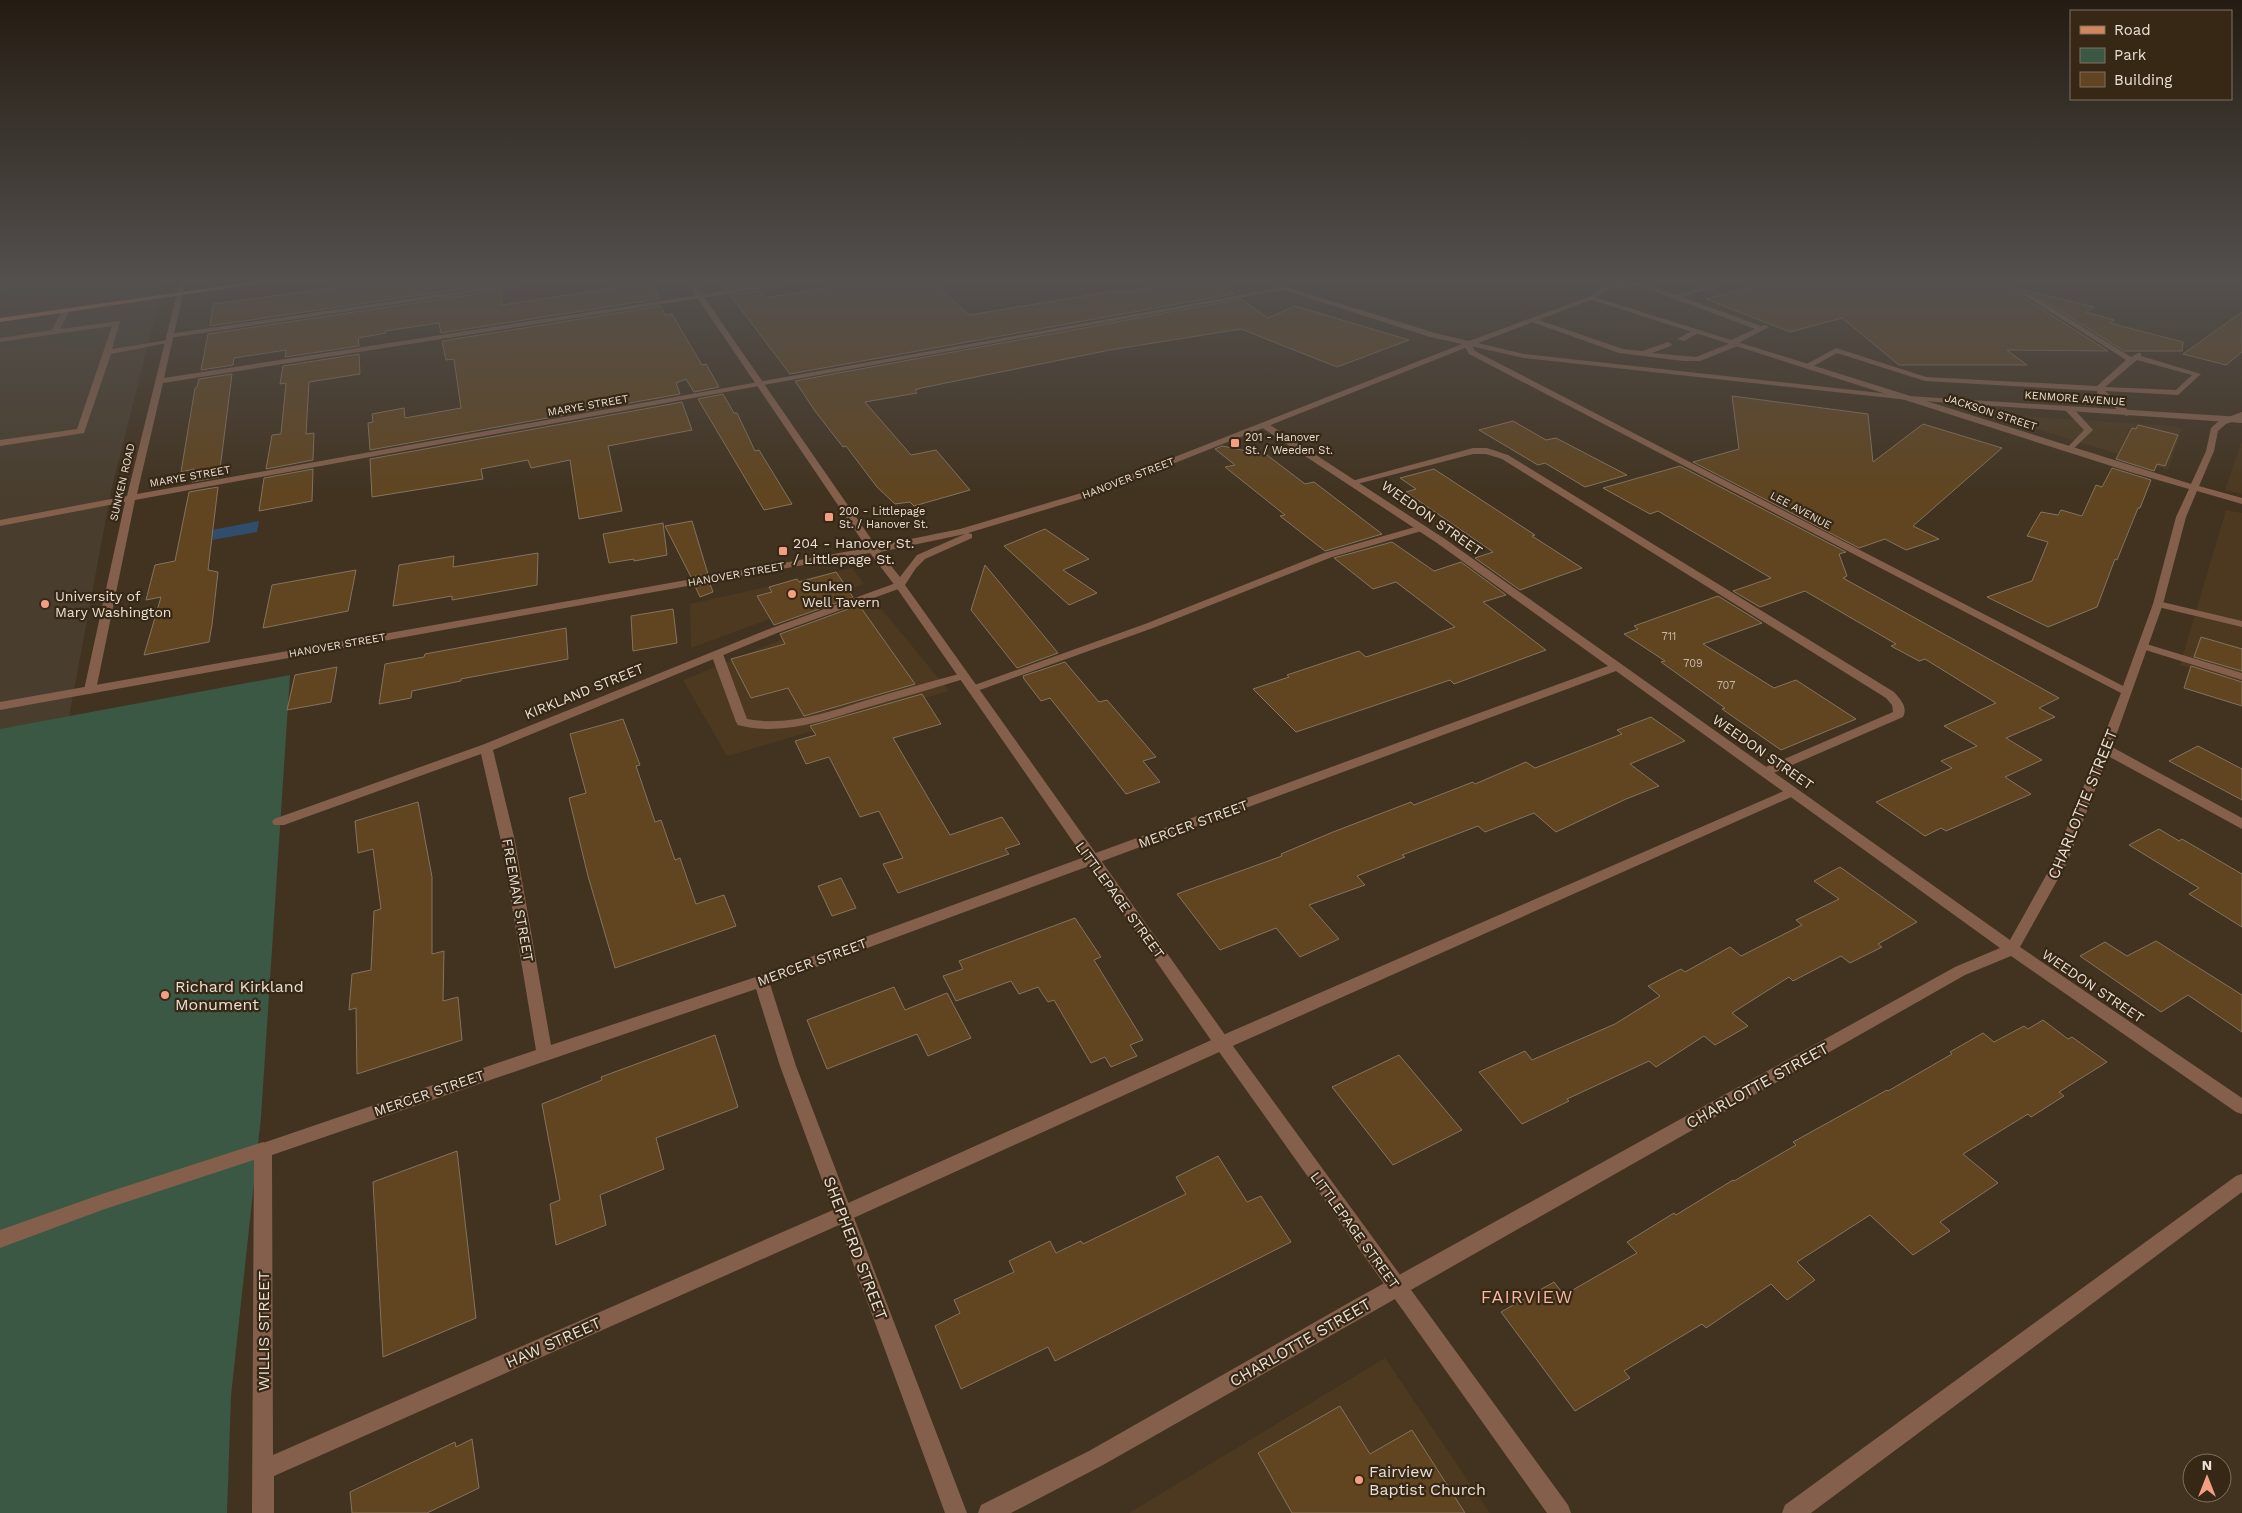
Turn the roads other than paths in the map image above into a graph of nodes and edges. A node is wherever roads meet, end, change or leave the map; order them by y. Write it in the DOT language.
graph roads {
  1 [pos="108,352"];
  2 [pos="166,352"];
  3 [pos="351,352"];
  4 [pos="737,352"];
  5 [pos="943,352"];
  6 [pos="1449,352"];
  7 [pos="1472,352"];
  8 [pos="1503,352"];
  9 [pos="1626,352"];
  10 [pos="1648,352"];
  11 [pos="1714,352"];
  12 [pos="1764,352"];
  13 [pos="1833,352"];
  14 [pos="1841,352"];
  15 [pos="2126,352"];
  16 [pos="1642,354"];
  17 [pos="2135,357"];
  18 [pos="1807,366"];
  19 [pos="159,381"];
  20 [pos="760,385"];
  21 [pos="2101,388"];
  22 [pos="1908,398"];
  23 [pos="2069,409"];
  24 [pos="2126,413"];
  25 [pos="2238,418"];
  26 [pos="1264,425"];
  27 [pos="0,444"];
  28 [pos="2070,449"];
  29 [pos="1353,482"];
  30 [pos="2194,488"];
  31 [pos="131,498"];
  32 [pos="2242,501"];
  33 [pos="1006,519"];
  34 [pos="0,523"];
  35 [pos="1422,528"];
  36 [pos="873,550"];
  37 [pos="900,585"];
  38 [pos="2158,604"];
  39 [pos="2242,624"];
  40 [pos="2143,646"];
  41 [pos="717,654"];
  42 [pos="1617,667"];
  43 [pos="963,676"];
  44 [pos="2242,677"];
  45 [pos="973,689"];
  46 [pos="90,690"];
  47 [pos="2127,692"];
  48 [pos="0,706"];
  49 [pos="486,748"];
  50 [pos="2105,749"];
  51 [pos="1765,772"];
  52 [pos="1793,791"];
  53 [pos="279,822"];
  54 [pos="2242,824"];
  55 [pos="1092,861"];
  56 [pos="2012,949"];
  57 [pos="760,980"];
  58 [pos="1222,1043"];
  59 [pos="545,1054"];
  60 [pos="2242,1106"];
  61 [pos="263,1150"];
  62 [pos="2242,1182"];
  63 [pos="843,1214"];
  64 [pos="0,1239"];
  65 [pos="1396,1287"];
  66 [pos="263,1470"];
  67 [pos="263,1513"];
  68 [pos="956,1513"];
  69 [pos="989,1513"];
  70 [pos="1560,1513"];
  71 [pos="1793,1513"];
  1 -- 27 [label="street"];
  2 -- 19 [label="street, SUNKEN ROAD"];
  3 -- 19 [label="street"];
  4 -- 20 [label="street, LITTLEPAGE STREET"];
  5 -- 20 [label="street, MARYE STREET"];
  6 -- 26 [label="street, HANOVER STREET"];
  7 -- 47 [label="street, LEE AVENUE"];
  8 -- 22 [label="street, KENMORE AVENUE"];
  9 -- 16 [label="street"];
  10 -- 16 [label="street"];
  11 -- 16 [label="street"];
  12 -- 18 [label="street, JACKSON STREET"];
  13 -- 18 [label="street"];
  14 -- 21 [label="street"];
  15 -- 17 [label="street"];
  17 -- 21 [label="street"];
  17 -- 21 [label="street"];
  18 -- 22 [label="street, JACKSON STREET"];
  19 -- 31 [label="street, SUNKEN ROAD"];
  20 -- 31 [label="street, MARYE STREET"];
  20 -- 36 [label="street, LITTLEPAGE STREET"];
  21 -- 24 [label="street"];
  22 -- 23 [label="street, KENMORE AVENUE"];
  22 -- 28 [label="street, JACKSON STREET"];
  23 -- 24 [label="street, KENMORE AVENUE"];
  23 -- 28 [label="street"];
  24 -- 25 [label="street, KENMORE AVENUE"];
  25 -- 30 [label="street, CHARLOTTE STREET"];
  26 -- 29 [label="street, WEEDON STREET"];
  26 -- 33 [label="street, HANOVER STREET"];
  28 -- 30 [label="street, JACKSON STREET"];
  29 -- 35 [label="street, WEEDON STREET"];
  29 -- 51 [label="street"];
  30 -- 32 [label="street, JACKSON STREET"];
  30 -- 38 [label="street, CHARLOTTE STREET"];
  31 -- 34 [label="street, MARYE STREET"];
  31 -- 46 [label="street, SUNKEN ROAD"];
  33 -- 36 [label="street, HANOVER STREET"];
  33 -- 37 [label="street"];
  35 -- 42 [label="street, WEEDON STREET"];
  35 -- 45 [label="street"];
  36 -- 37 [label="street, LITTLEPAGE STREET"];
  36 -- 46 [label="street, HANOVER STREET"];
  37 -- 41 [label="street, KIRKLAND STREET"];
  37 -- 43 [label="street, LITTLEPAGE STREET"];
  38 -- 39 [label="street"];
  38 -- 40 [label="street, CHARLOTTE STREET"];
  40 -- 44 [label="street"];
  40 -- 47 [label="street, CHARLOTTE STREET"];
  41 -- 43 [label="street"];
  41 -- 49 [label="street, KIRKLAND STREET"];
  42 -- 51 [label="street, WEEDON STREET"];
  42 -- 55 [label="street, MERCER STREET"];
  43 -- 45 [label="street, LITTLEPAGE STREET"];
  45 -- 55 [label="street, LITTLEPAGE STREET"];
  46 -- 48 [label="street, HANOVER STREET"];
  47 -- 50 [label="street, CHARLOTTE STREET"];
  49 -- 53 [label="street, KIRKLAND STREET"];
  49 -- 59 [label="street, FREEMAN STREET"];
  50 -- 54 [label="street"];
  50 -- 56 [label="street, CHARLOTTE STREET"];
  51 -- 52 [label="street, WEEDON STREET"];
  52 -- 56 [label="street, WEEDON STREET"];
  52 -- 58 [label="street, HAW STREET"];
  55 -- 57 [label="street, MERCER STREET"];
  55 -- 58 [label="street, LITTLEPAGE STREET"];
  56 -- 60 [label="street, WEEDON STREET"];
  56 -- 65 [label="street, CHARLOTTE STREET"];
  57 -- 59 [label="street, MERCER STREET"];
  57 -- 63 [label="street, SHEPHERD STREET"];
  58 -- 63 [label="street, HAW STREET"];
  58 -- 65 [label="street, LITTLEPAGE STREET"];
  59 -- 61 [label="street, MERCER STREET"];
  61 -- 64 [label="street, MERCER STREET"];
  61 -- 66 [label="street, WILLIS STREET"];
  62 -- 71 [label="street"];
  63 -- 66 [label="street, HAW STREET"];
  63 -- 68 [label="street, SHEPHERD STREET"];
  65 -- 69 [label="street, CHARLOTTE STREET"];
  65 -- 70 [label="street, LITTLEPAGE STREET"];
  66 -- 67 [label="street, WILLIS STREET"];
}
